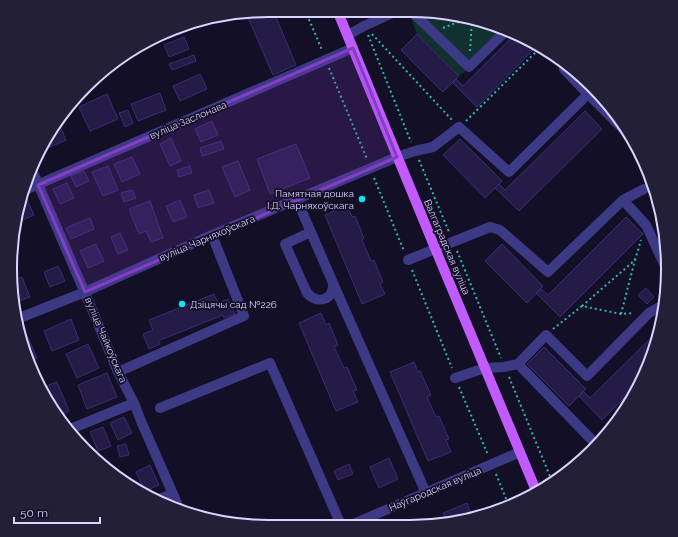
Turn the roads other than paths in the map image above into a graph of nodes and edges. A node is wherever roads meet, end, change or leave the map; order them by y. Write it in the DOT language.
graph roads {
  1 [pos="340,17"];
  2 [pos="384,17"];
  3 [pos="418,17"];
  4 [pos="348,35"];
  5 [pos="502,35"];
  6 [pos="353,48"];
  7 [pos="568,73"];
  8 [pos="588,94"];
  9 [pos="609,115"];
  10 [pos="398,157"];
  11 [pos="34,176"];
  12 [pos="38,185"];
  13 [pos="30,188"];
  14 [pos="644,189"];
  15 [pos="297,200"];
  16 [pos="622,200"];
  17 [pos="311,232"];
  18 [pos="212,236"];
  19 [pos="434,248"];
  20 [pos="660,256"];
  21 [pos="408,260"];
  22 [pos="333,283"];
  23 [pos="85,292"];
  24 [pos="658,308"];
  25 [pos="22,317"];
  26 [pos="518,364"];
  27 [pos="485,368"];
  28 [pos="118,372"];
  29 [pos="456,378"];
  30 [pos="134,403"];
  31 [pos="160,408"];
  32 [pos="74,428"];
  33 [pos="592,440"];
  34 [pos="520,452"];
  35 [pos="534,486"];
  36 [pos="426,493"];
  37 [pos="173,494"];
  38 [pos="164,497"];
  39 [pos="177,503"];
  40 [pos="339,520"];
  41 [pos="363,520"];
  1 -- 4 [label="main road, Валгаградская вуліца"];
  2 -- 4 [label="street"];
  3 -- 5 [label="street"];
  4 -- 6 [label="main road, Валгаградская вуліца"];
  6 -- 10 [label="main road, Валгаградская вуліца"];
  6 -- 12 [label="street, вуліца Заслонава"];
  7 -- 8 [label="street"];
  8 -- 9 [label="street"];
  8 -- 10 [label="street, вуліца Чарняхоўскага"];
  10 -- 15 [label="street, вуліца Чарняхоўскага"];
  10 -- 19 [label="main road, Валгаградская вуліца"];
  11 -- 12 [label="street, вуліца Чайкоўскага"];
  12 -- 13 [label="street, вуліца Заслонава"];
  12 -- 23 [label="street, вуліца Чайкоўскага"];
  14 -- 16 [label="street"];
  15 -- 17 [label="street"];
  15 -- 18 [label="street, вуліца Чарняхоўскага"];
  16 -- 19 [label="street"];
  16 -- 20 [label="street"];
  17 -- 22 [label="street"];
  17 -- 22 [label="street"];
  18 -- 23 [label="street, вуліца Чарняхоўскага"];
  18 -- 28 [label="street"];
  19 -- 21 [label="street"];
  19 -- 27 [label="main road, Валгаградская вуліца"];
  22 -- 36 [label="street"];
  23 -- 25 [label="street, вуліца Чарняхоўскага"];
  23 -- 28 [label="street, вуліца Чайкоўскага"];
  24 -- 26 [label="street"];
  26 -- 27 [label="street"];
  26 -- 33 [label="street"];
  27 -- 29 [label="street"];
  27 -- 34 [label="main road, Валгаградская вуліца"];
  28 -- 30 [label="street, вуліца Чайкоўскага"];
  30 -- 32 [label="street"];
  30 -- 37 [label="street, вуліца Чайкоўскага"];
  31 -- 40 [label="street"];
  34 -- 35 [label="main road, Валгаградская вуліца"];
  34 -- 36 [label="street, Наўгародская вуліца"];
  36 -- 41 [label="street, Наўгародская вуліца"];
  37 -- 38 [label="street"];
  37 -- 39 [label="street, вуліца Чайкоўскага"];
}
